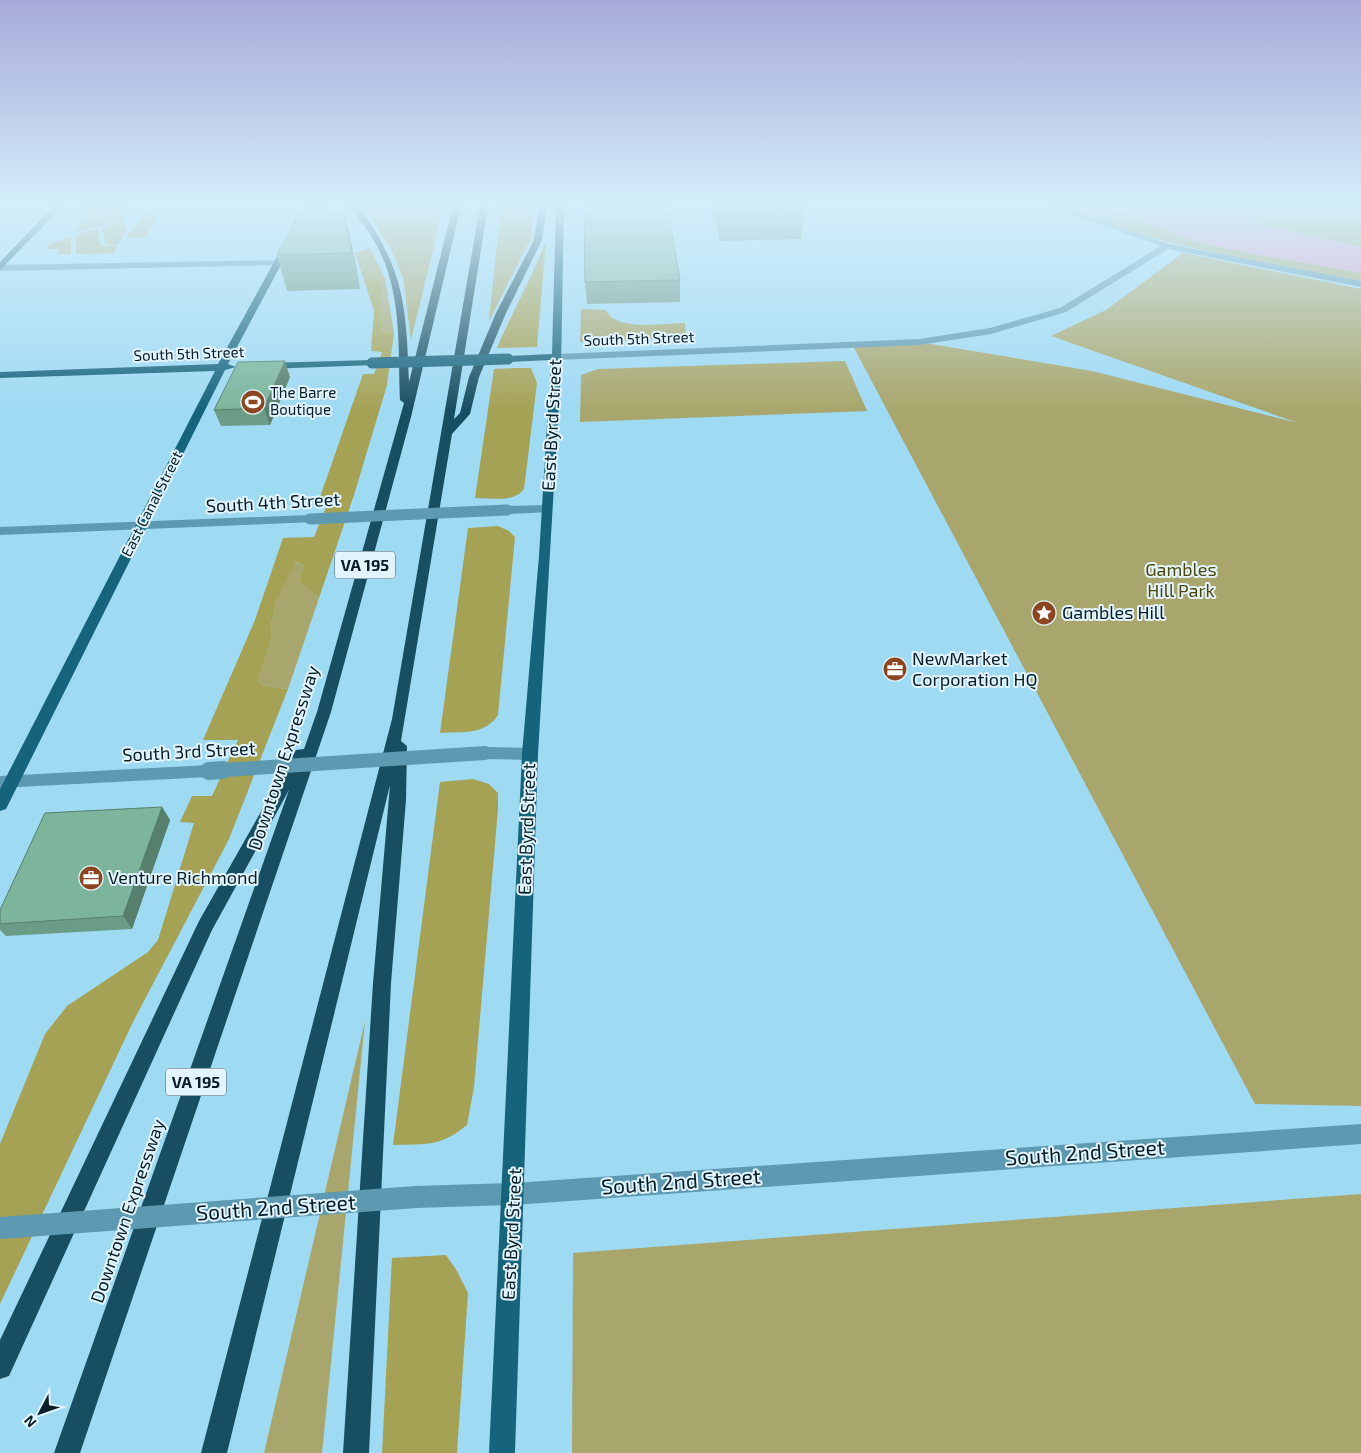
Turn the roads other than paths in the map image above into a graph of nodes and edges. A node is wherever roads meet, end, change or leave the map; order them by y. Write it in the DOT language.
graph roads {
  1 [pos="272,274"];
  2 [pos="393,274"];
  3 [pos="441,274"];
  4 [pos="472,274"];
  5 [pos="521,274"];
  6 [pos="558,274"];
  7 [pos="1122,274"];
  8 [pos="1309,274"];
  9 [pos="1361,284"];
  10 [pos="556,357"];
  11 [pos="223,368"];
  12 [pos="0,375"];
  13 [pos="406,417"];
  14 [pos="445,435"];
  15 [pos="548,508"];
  16 [pos="142,526"];
  17 [pos="0,531"];
  18 [pos="324,712"];
  19 [pos="399,719"];
  20 [pos="530,754"];
  21 [pos="6,782"];
  22 [pos="0,805"];
  23 [pos="1361,1134"];
  24 [pos="514,1194"];
  25 [pos="0,1228"];
  26 [pos="0,1367"];
  27 [pos="67,1453"];
  28 [pos="214,1453"];
  29 [pos="356,1453"];
  30 [pos="502,1453"];
  1 -- 11 [label="main road, East Canal Street"];
  2 -- 13 [label="highway"];
  3 -- 13 [label="highway, Downtown Expressway / VA 195"];
  4 -- 14 [label="highway"];
  5 -- 14 [label="highway"];
  6 -- 10 [label="main road, East Byrd Street"];
  7 -- 10 [label="street, South 5th Street"];
  8 -- 9 [label="street"];
  10 -- 11 [label="main road, South 5th Street, bridge"];
  10 -- 15 [label="main road, East Byrd Street"];
  11 -- 12 [label="main road, South 5th Street"];
  11 -- 16 [label="main road, East Canal Street"];
  13 -- 18 [label="highway, Downtown Expressway / VA 195"];
  14 -- 19 [label="highway"];
  15 -- 16 [label="street, South 4th Street, bridge"];
  15 -- 20 [label="main road, East Byrd Street"];
  16 -- 17 [label="street, South 4th Street"];
  16 -- 21 [label="main road, East Canal Street"];
  18 -- 26 [label="highway"];
  18 -- 27 [label="highway, Downtown Expressway / VA 195"];
  19 -- 28 [label="highway"];
  19 -- 29 [label="highway"];
  20 -- 21 [label="street, South 3rd Street, bridge"];
  20 -- 24 [label="main road, East Byrd Street"];
  21 -- 22 [label="main road, East Canal Street"];
  23 -- 24 [label="street, South 2nd Street"];
  24 -- 25 [label="street, South 2nd Street, bridge"];
  24 -- 30 [label="main road, East Byrd Street"];
}
